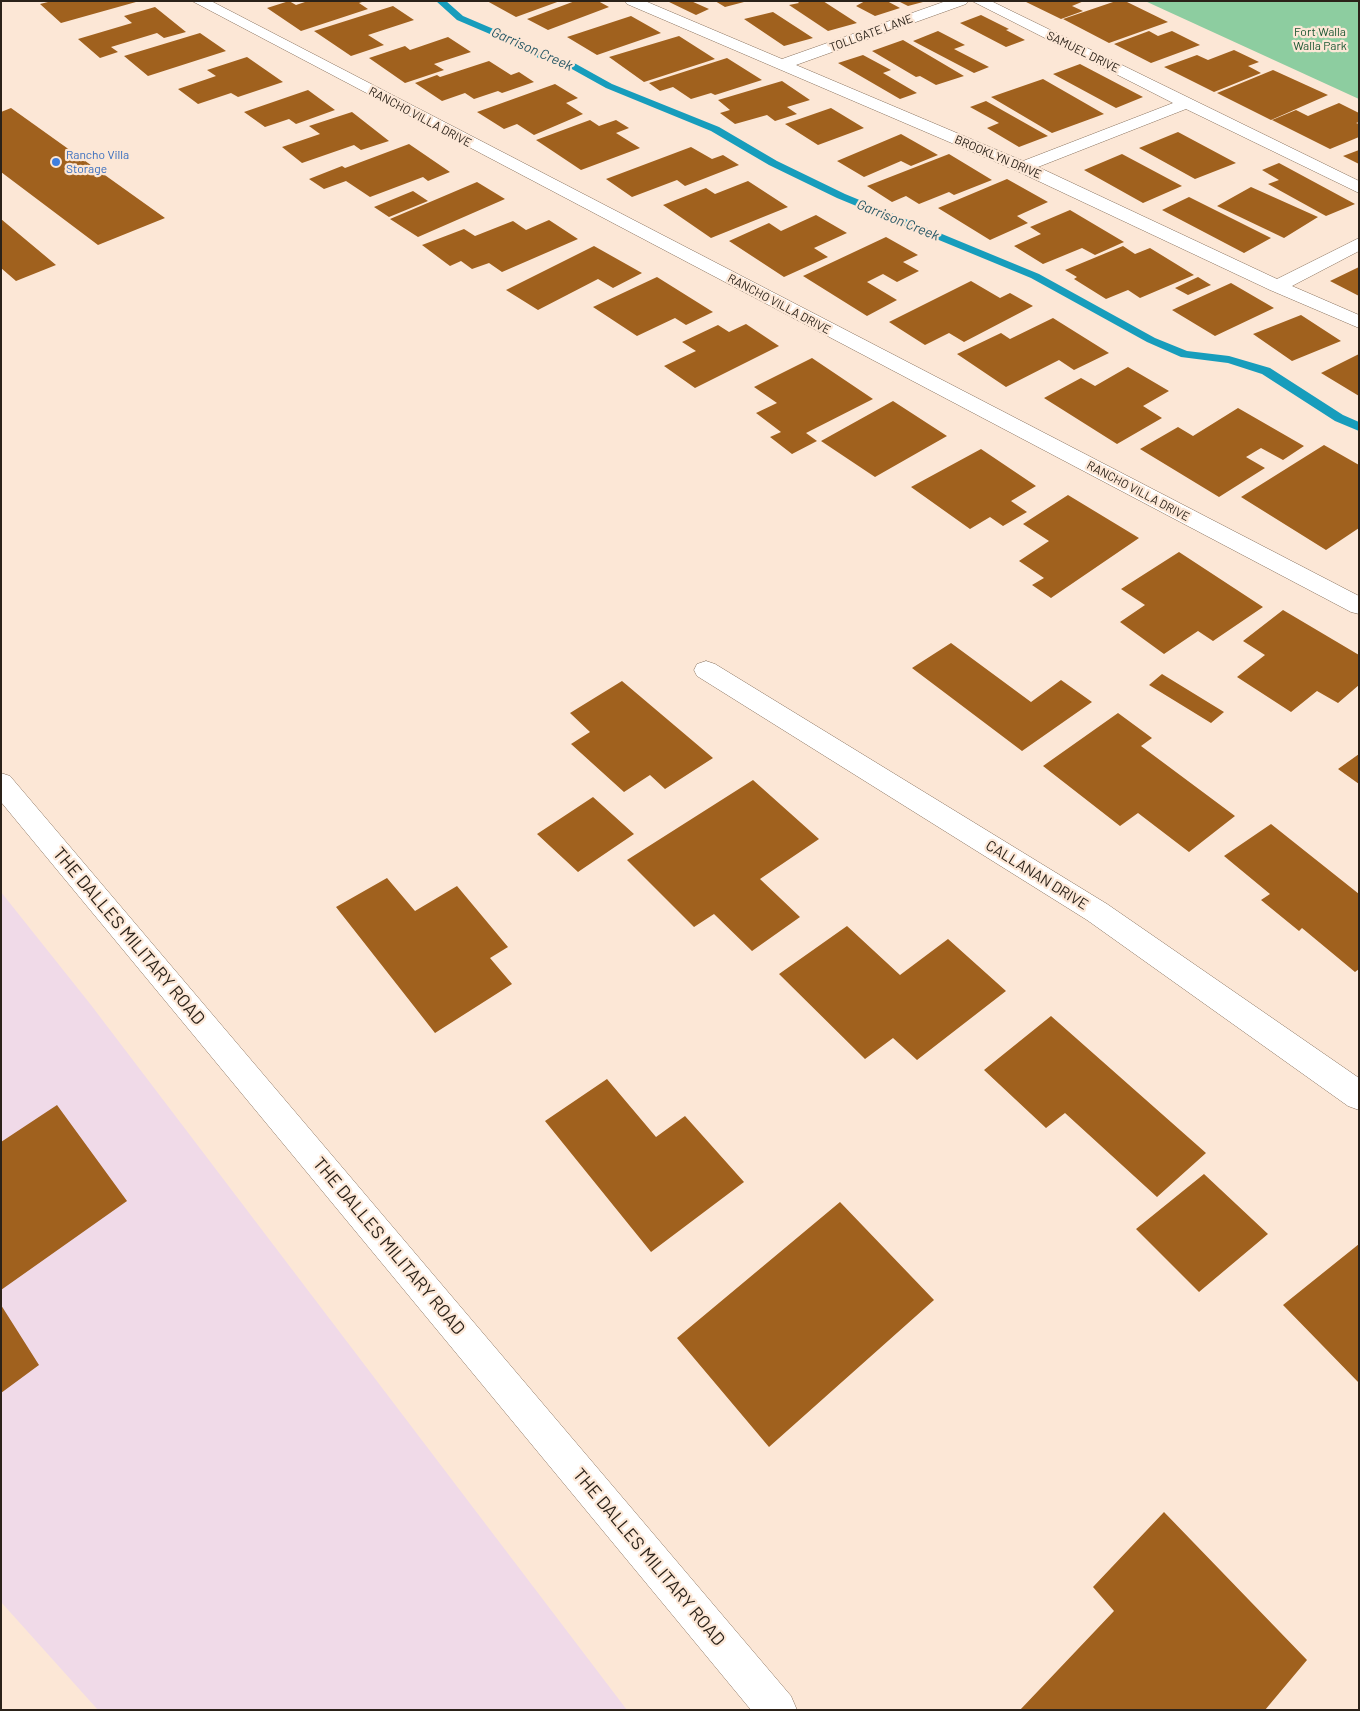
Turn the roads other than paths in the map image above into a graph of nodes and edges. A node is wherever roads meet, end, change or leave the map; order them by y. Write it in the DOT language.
graph roads {
  1 [pos="200,1"];
  2 [pos="632,1"];
  3 [pos="961,1"];
  4 [pos="978,1"];
  5 [pos="781,65"];
  6 [pos="1187,103"];
  7 [pos="1023,167"];
  8 [pos="1359,188"];
  9 [pos="1359,244"];
  10 [pos="1277,286"];
  11 [pos="1359,322"];
  12 [pos="1359,606"];
  13 [pos="706,670"];
  14 [pos="1,783"];
  15 [pos="1359,1096"];
  16 [pos="777,1710"];
  1 -- 12 [label="street, RANCHO VILLA DRIVE"];
  2 -- 5 [label="street, BROOKLYN DRIVE"];
  3 -- 5 [label="street, TOLLGATE LANE"];
  4 -- 6 [label="street, SAMUEL DRIVE"];
  5 -- 7 [label="street, BROOKLYN DRIVE"];
  6 -- 7 [label="street"];
  6 -- 8 [label="street, SAMUEL DRIVE"];
  7 -- 10 [label="street, BROOKLYN DRIVE"];
  9 -- 10 [label="street"];
  10 -- 11 [label="street, BROOKLYN DRIVE"];
  13 -- 15 [label="street, CALLANAN DRIVE"];
  14 -- 16 [label="street, THE DALLES MILITARY ROAD"];
}
